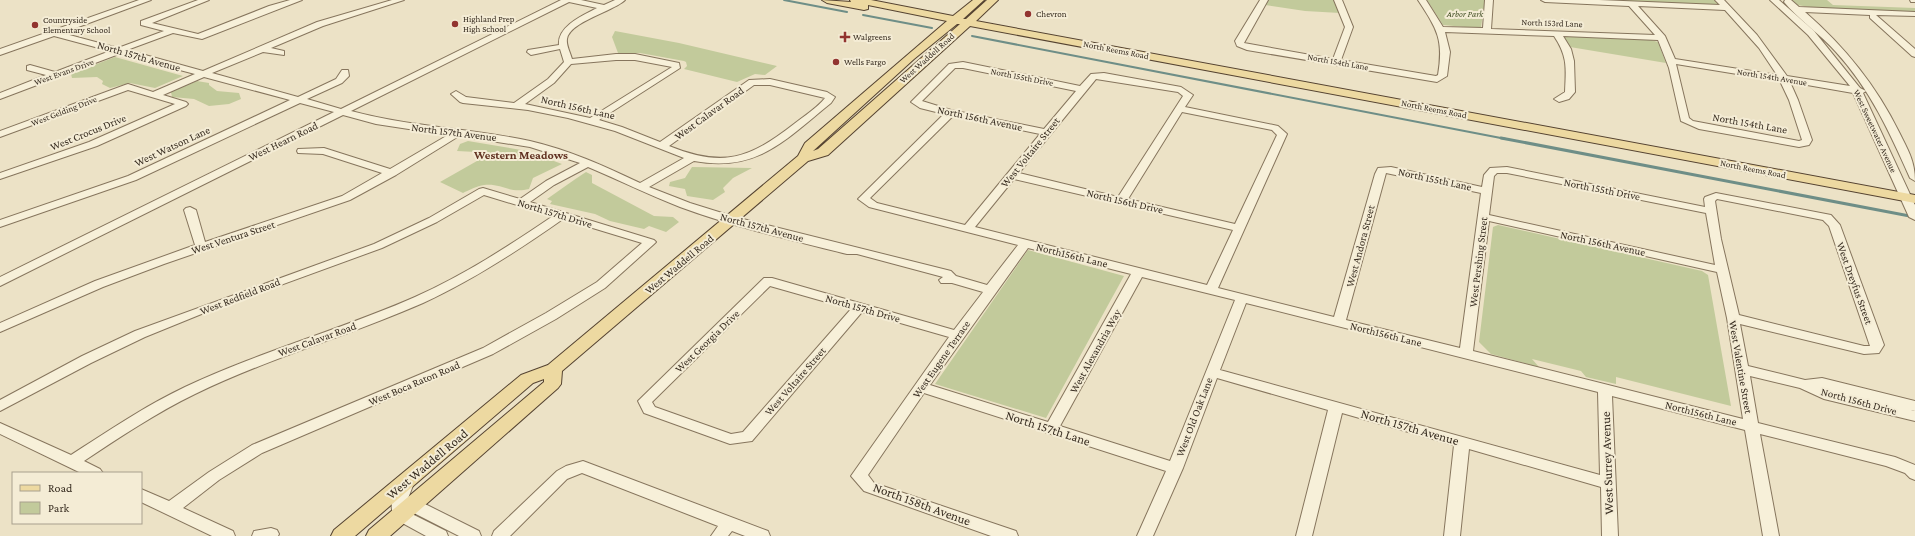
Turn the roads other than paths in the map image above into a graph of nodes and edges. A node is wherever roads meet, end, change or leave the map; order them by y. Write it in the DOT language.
graph roads {
  1 [pos="147,0"];
  2 [pos="206,0"];
  3 [pos="298,0"];
  4 [pos="400,0"];
  5 [pos="567,0"];
  6 [pos="570,0"];
  7 [pos="621,0"];
  8 [pos="827,0"];
  9 [pos="855,0"];
  10 [pos="979,0"];
  11 [pos="993,0"];
  12 [pos="1264,0"];
  13 [pos="1338,0"];
  14 [pos="1422,0"];
  15 [pos="1490,0"];
  16 [pos="1545,0"];
  17 [pos="1719,0"];
  18 [pos="1774,0"];
  19 [pos="1583,1"];
  20 [pos="1631,4"];
  21 [pos="606,8"];
  22 [pos="1727,8"];
  23 [pos="1791,8"];
  24 [pos="1915,14"];
  25 [pos="1873,16"];
  26 [pos="1915,17"];
  27 [pos="954,20"];
  28 [pos="967,22"];
  29 [pos="1441,29"];
  30 [pos="173,30"];
  31 [pos="1487,31"];
  32 [pos="54,33"];
  33 [pos="1557,34"];
  34 [pos="1662,38"];
  35 [pos="565,46"];
  36 [pos="262,49"];
  37 [pos="120,51"];
  38 [pos="0,52"];
  39 [pos="530,52"];
  40 [pos="281,53"];
  41 [pos="1915,54"];
  42 [pos="1672,61"];
  43 [pos="568,62"];
  44 [pos="1336,62"];
  45 [pos="30,68"];
  46 [pos="345,72"];
  47 [pos="202,74"];
  48 [pos="55,75"];
  49 [pos="1784,79"];
  50 [pos="883,80"];
  51 [pos="1082,89"];
  52 [pos="1857,90"];
  53 [pos="1872,93"];
  54 [pos="456,94"];
  55 [pos="154,95"];
  56 [pos="0,96"];
  57 [pos="1559,99"];
  58 [pos="299,100"];
  59 [pos="916,102"];
  60 [pos="516,106"];
  61 [pos="874,106"];
  62 [pos="1180,109"];
  63 [pos="341,112"];
  64 [pos="951,112"];
  65 [pos="591,121"];
  66 [pos="458,132"];
  67 [pos="1046,132"];
  68 [pos="0,134"];
  69 [pos="662,146"];
  70 [pos="302,151"];
  71 [pos="692,158"];
  72 [pos="803,158"];
  73 [pos="588,163"];
  74 [pos="1382,170"];
  75 [pos="1494,170"];
  76 [pos="392,173"];
  77 [pos="1012,175"];
  78 [pos="0,176"];
  79 [pos="1915,178"];
  80 [pos="641,187"];
  81 [pos="1487,190"];
  82 [pos="483,191"];
  83 [pos="1911,198"];
  84 [pos="1121,201"];
  85 [pos="521,203"];
  86 [pos="1710,205"];
  87 [pos="190,210"];
  88 [pos="562,216"];
  89 [pos="1915,216"];
  90 [pos="1484,217"];
  91 [pos="1827,217"];
  92 [pos="732,219"];
  93 [pos="0,224"];
  94 [pos="1238,228"];
  95 [pos="968,229"];
  96 [pos="650,242"];
  97 [pos="1025,243"];
  98 [pos="201,247"];
  99 [pos="1722,270"];
  100 [pos="1138,272"];
  101 [pos="768,281"];
  102 [pos="0,282"];
  103 [pos="990,290"];
  104 [pos="1211,290"];
  105 [pos="1242,298"];
  106 [pos="859,307"];
  107 [pos="1733,318"];
  108 [pos="1338,322"];
  109 [pos="0,328"];
  110 [pos="957,335"];
  111 [pos="1466,355"];
  112 [pos="554,369"];
  113 [pos="1741,369"];
  114 [pos="1212,372"];
  115 [pos="1804,384"];
  116 [pos="921,387"];
  117 [pos="1605,389"];
  118 [pos="0,406"];
  119 [pos="1915,406"];
  120 [pos="1336,407"];
  121 [pos="1915,416"];
  122 [pos="1752,426"];
  123 [pos="0,428"];
  124 [pos="1051,429"];
  125 [pos="747,437"];
  126 [pos="1462,442"];
  127 [pos="71,462"];
  128 [pos="1175,468"];
  129 [pos="1913,471"];
  130 [pos="93,472"];
  131 [pos="859,476"];
  132 [pos="408,480"];
  133 [pos="1608,483"];
  134 [pos="142,495"];
  135 [pos="170,509"];
  136 [pos="407,510"];
  137 [pos="729,523"];
  138 [pos="227,536"];
  139 [pos="341,536"];
  140 [pos="376,536"];
  141 [pos="440,536"];
  142 [pos="473,536"];
  143 [pos="500,536"];
  144 [pos="719,536"];
  145 [pos="762,536"];
  146 [pos="1010,536"];
  147 [pos="1145,536"];
  148 [pos="1304,536"];
  149 [pos="1452,536"];
  150 [pos="1610,536"];
  151 [pos="1771,536"];
  1 -- 32 [label="street"];
  2 -- 30 [label="street"];
  3 -- 30 [label="street"];
  4 -- 36 [label="street"];
  5 -- 63 [label="street, West Hearn Road"];
  6 -- 21 [label="street"];
  7 -- 21 [label="street"];
  8 -- 27 [label="main road, North Reems Road"];
  9 -- 27 [label="main road, North Reems Road"];
  10 -- 27 [label="main road, West Waddell Road"];
  11 -- 28 [label="main road, West Waddell Road"];
  12 -- 44 [label="street, North 154th Lane"];
  13 -- 44 [label="street"];
  14 -- 29 [label="street"];
  15 -- 31 [label="street"];
  16 -- 19 [label="street"];
  17 -- 22 [label="street"];
  18 -- 23 [label="street, West Sweetwater Avenue"];
  19 -- 20 [label="street"];
  20 -- 22 [label="street"];
  20 -- 34 [label="street"];
  21 -- 35 [label="street"];
  22 -- 49 [label="street"];
  23 -- 24 [label="street"];
  23 -- 25 [label="street"];
  23 -- 52 [label="street, West Sweetwater Avenue"];
  23 -- 53 [label="street, West Sweetwater Avenue"];
  25 -- 26 [label="street"];
  25 -- 41 [label="street"];
  27 -- 28 [label="main road, North Reems Road"];
  27 -- 50 [label="main road, West Waddell Road"];
  28 -- 61 [label="main road, West Waddell Road"];
  28 -- 83 [label="main road, North Reems Road"];
  29 -- 31 [label="street, North 153rd Lane"];
  29 -- 44 [label="street, North 154th Lane"];
  30 -- 37 [label="street, West Evans Drive"];
  31 -- 33 [label="street, North 153rd Lane"];
  32 -- 37 [label="street, North 157th Avenue"];
  32 -- 38 [label="street"];
  33 -- 34 [label="street, North 153rd Lane"];
  33 -- 57 [label="street"];
  34 -- 42 [label="street"];
  35 -- 39 [label="street"];
  35 -- 43 [label="street"];
  36 -- 40 [label="street"];
  36 -- 47 [label="street"];
  37 -- 47 [label="street, North 157th Avenue"];
  37 -- 48 [label="street, West Evans Drive"];
  42 -- 49 [label="street, North 154th Avenue"];
  42 -- 49 [label="street, North 154th Lane"];
  43 -- 60 [label="street"];
  43 -- 65 [label="street"];
  45 -- 48 [label="street"];
  46 -- 58 [label="street, West Watson Lane"];
  47 -- 55 [label="street"];
  47 -- 58 [label="street, North 157th Avenue"];
  48 -- 56 [label="street, West Evans Drive"];
  49 -- 52 [label="street, North 154th Avenue"];
  50 -- 61 [label="main road"];
  50 -- 72 [label="main road, West Waddell Road"];
  51 -- 59 [label="street, North 155th Drive"];
  51 -- 62 [label="street, West Voltaire Street"];
  51 -- 67 [label="street, West Voltaire Street"];
  52 -- 53 [label="street, North 154th Avenue"];
  52 -- 83 [label="street, West Sweetwater Avenue"];
  53 -- 79 [label="street, West Sweetwater Avenue"];
  54 -- 60 [label="street, North 156th Lane"];
  55 -- 68 [label="street, West Gelding Drive"];
  55 -- 78 [label="street, West Crocus Drive"];
  58 -- 63 [label="street, North 157th Avenue"];
  58 -- 93 [label="street, West Watson Lane"];
  59 -- 64 [label="street, North 156th Avenue"];
  60 -- 65 [label="street, North 156th Lane"];
  61 -- 72 [label="main road, West Waddell Road"];
  62 -- 84 [label="street"];
  62 -- 94 [label="street"];
  63 -- 66 [label="street, North 157th Avenue"];
  63 -- 102 [label="street, West Hearn Road"];
  64 -- 67 [label="street, North 156th Avenue"];
  64 -- 95 [label="street, North156th Lane"];
  65 -- 69 [label="street, North 156th Lane"];
  66 -- 73 [label="street, North 157th Avenue"];
  66 -- 76 [label="street, West Ventura Street"];
  67 -- 77 [label="street, West Voltaire Street"];
  69 -- 71 [label="street, North 156th Lane"];
  69 -- 71 [label="street, West Calavar Road"];
  70 -- 76 [label="street"];
  71 -- 80 [label="street"];
  72 -- 92 [label="main road, West Waddell Road"];
  73 -- 80 [label="street, North 157th Avenue"];
  73 -- 85 [label="street"];
  74 -- 81 [label="street, North 155th Lane"];
  74 -- 108 [label="street, West Andora Street"];
  75 -- 81 [label="street, West Pershing Street"];
  75 -- 86 [label="street, North 155th Drive"];
  76 -- 98 [label="street, West Ventura Street"];
  77 -- 84 [label="street, North 156th Drive"];
  77 -- 95 [label="street, West Voltaire Street"];
  80 -- 92 [label="street, North 157th Avenue"];
  81 -- 90 [label="street, West Pershing Street"];
  82 -- 85 [label="street, North 157th Drive"];
  82 -- 118 [label="street, West Redfield Road"];
  83 -- 89 [label="street, West Sweetwater Avenue"];
  84 -- 94 [label="street, North 156th Drive"];
  85 -- 88 [label="street, North 157th Drive"];
  86 -- 91 [label="street, North 155th Drive"];
  86 -- 99 [label="street, West Valentine Street"];
  87 -- 98 [label="street"];
  88 -- 96 [label="street, North 157th Drive"];
  88 -- 127 [label="street, West Calavar Road"];
  90 -- 99 [label="street, North 156th Avenue"];
  90 -- 111 [label="street, West Pershing Street"];
  91 -- 107 [label="street, West Dreyfus Street"];
  92 -- 103 [label="street, North 157th Avenue"];
  92 -- 112 [label="main road, West Waddell Road"];
  94 -- 104 [label="street"];
  95 -- 97 [label="street, North156th Lane"];
  96 -- 135 [label="street, West Boca Raton Road"];
  97 -- 100 [label="street, North156th Lane"];
  97 -- 103 [label="street, West Eugene Terrace"];
  98 -- 109 [label="street, West Ventura Street"];
  99 -- 107 [label="street, West Valentine Street"];
  100 -- 104 [label="street, North156th Lane"];
  100 -- 124 [label="street, West Alexandria Way"];
  101 -- 106 [label="street, North 157th Drive"];
  101 -- 125 [label="street, West Georgia Drive"];
  103 -- 110 [label="street, West Eugene Terrace"];
  104 -- 105 [label="street, North156th Lane"];
  105 -- 108 [label="street, North156th Lane"];
  105 -- 114 [label="street, West Old Oak Lane"];
  106 -- 110 [label="street, North 157th Drive"];
  106 -- 125 [label="street, West Voltaire Street"];
  107 -- 113 [label="street, West Valentine Street"];
  108 -- 111 [label="street, North156th Lane"];
  110 -- 116 [label="street, West Eugene Terrace"];
  111 -- 117 [label="street, North156th Lane"];
  112 -- 132 [label="main road, West Waddell Road"];
  112 -- 136 [label="main road, West Waddell Road"];
  113 -- 115 [label="street, North 156th Drive"];
  113 -- 122 [label="street, West Valentine Street"];
  114 -- 120 [label="street, North 157th Avenue"];
  114 -- 128 [label="street, West Old Oak Lane"];
  115 -- 119 [label="street, North 156th Drive"];
  115 -- 121 [label="street, North 156th Drive"];
  116 -- 124 [label="street, North 157th Lane"];
  116 -- 131 [label="street, West Eugene Terrace"];
  117 -- 122 [label="street, North156th Lane"];
  117 -- 133 [label="street, West Surrey Avenue"];
  120 -- 126 [label="street, North 157th Avenue"];
  120 -- 148 [label="street"];
  122 -- 129 [label="street, North156th Lane"];
  122 -- 151 [label="street, West Valentine Street"];
  123 -- 127 [label="street"];
  124 -- 128 [label="street, North 157th Lane"];
  126 -- 133 [label="street, North 157th Avenue"];
  126 -- 149 [label="street"];
  127 -- 130 [label="street"];
  128 -- 147 [label="street, West Old Oak Lane"];
  131 -- 146 [label="street, North 158th Avenue"];
  132 -- 136 [label="street"];
  132 -- 139 [label="main road, West Waddell Road"];
  133 -- 150 [label="street, West Surrey Avenue"];
  134 -- 135 [label="street"];
  135 -- 138 [label="street"];
  136 -- 140 [label="main road, West Waddell Road"];
  136 -- 141 [label="street"];
  136 -- 142 [label="street"];
  137 -- 143 [label="street"];
  137 -- 144 [label="street"];
  137 -- 145 [label="street"];
}
